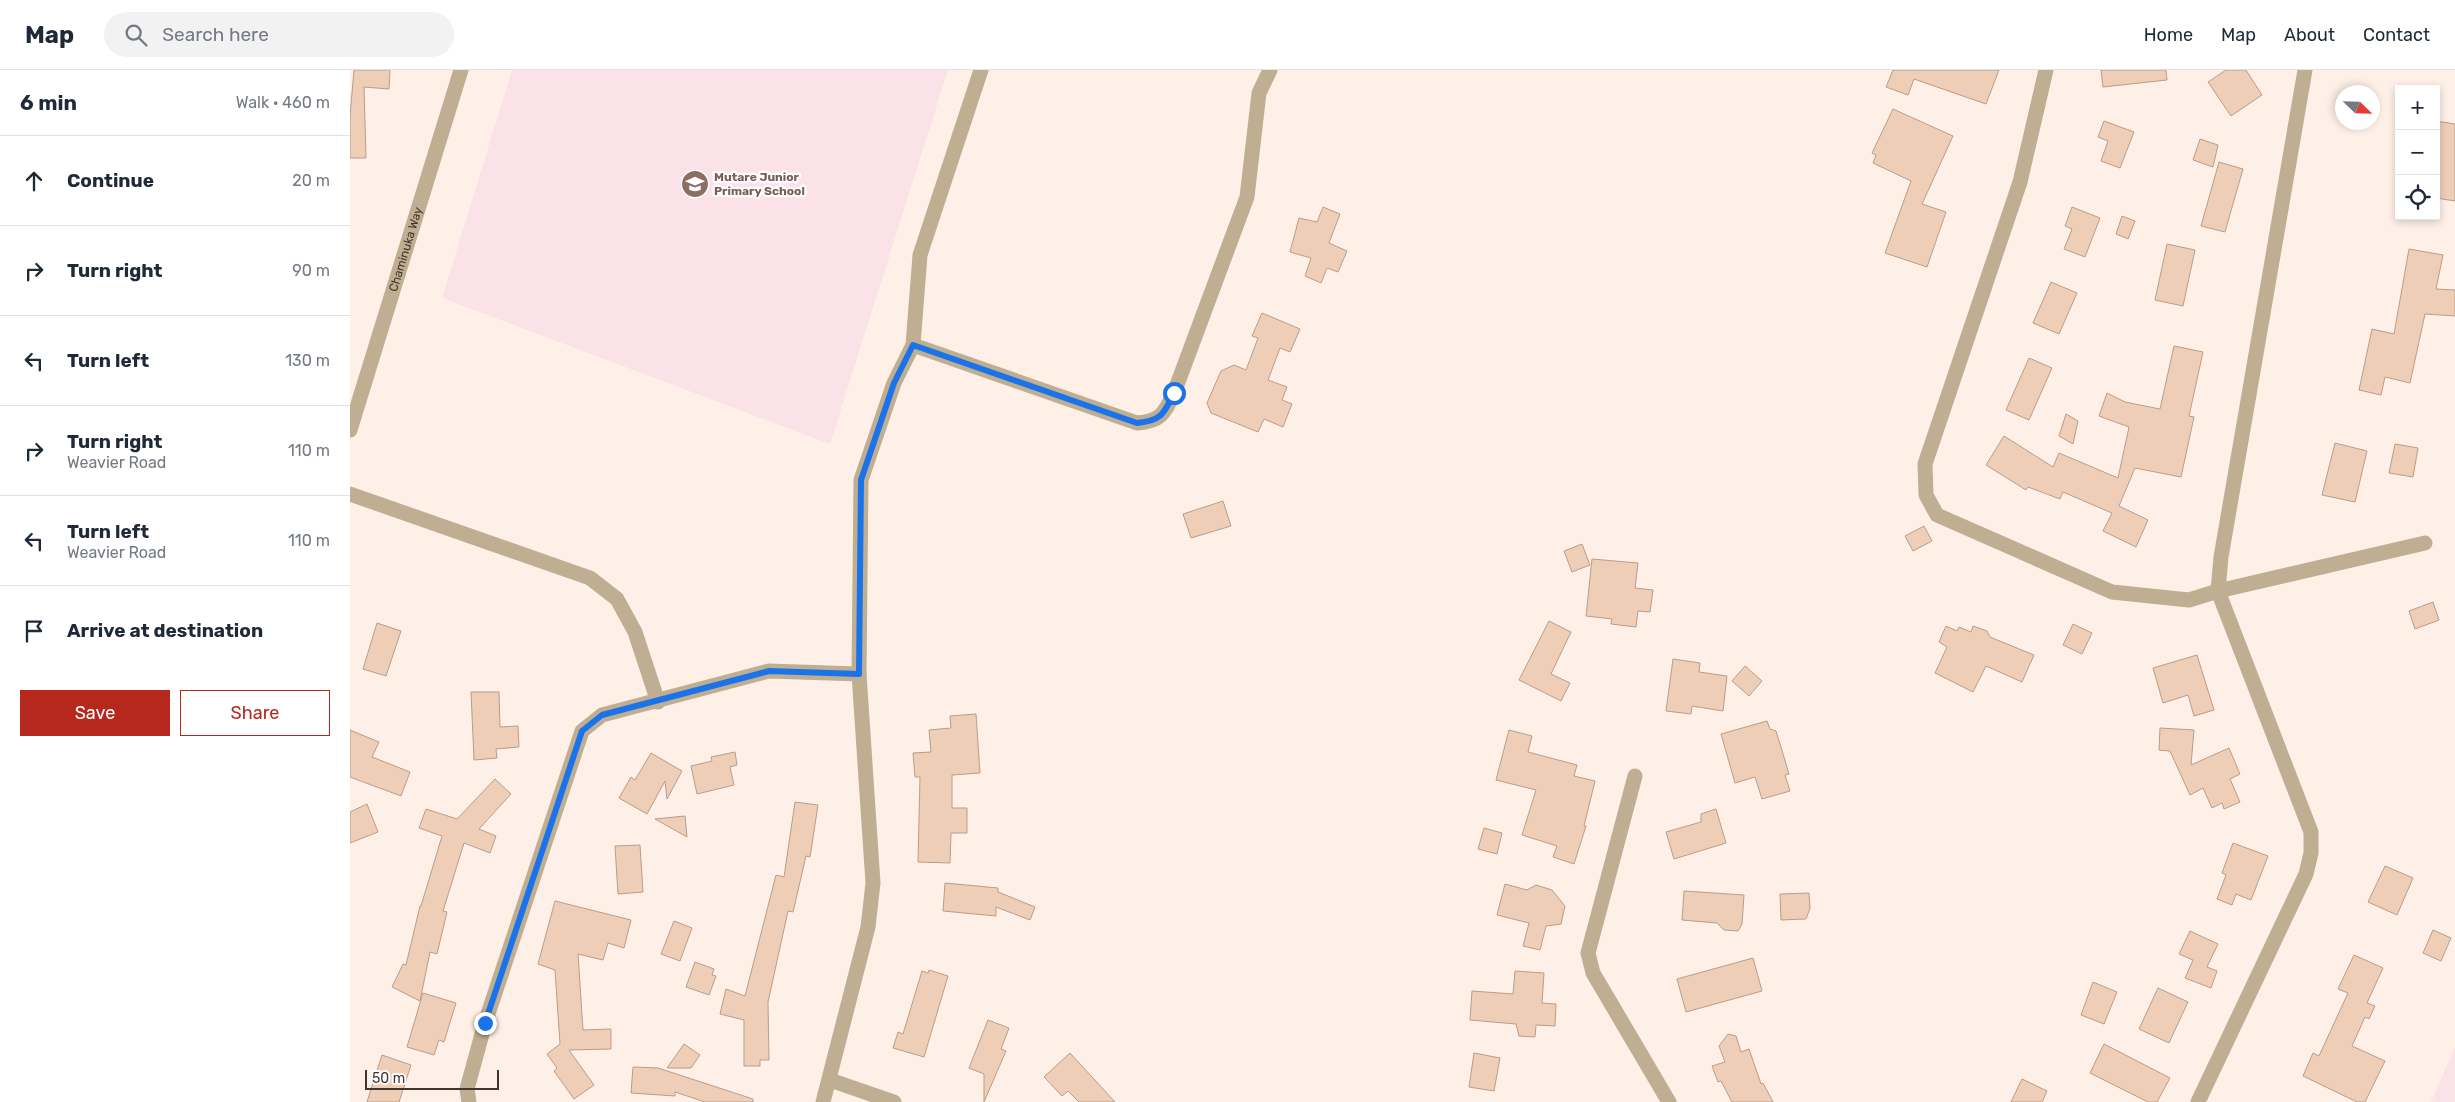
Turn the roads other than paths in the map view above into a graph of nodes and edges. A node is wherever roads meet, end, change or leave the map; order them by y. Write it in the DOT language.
graph roads {
  1 [pos="461,70"];
  2 [pos="981,70"];
  3 [pos="1270,70"];
  4 [pos="2046,70"];
  5 [pos="2305,70"];
  6 [pos="913,345"];
  7 [pos="350,430"];
  8 [pos="350,494"];
  9 [pos="2425,542"];
  10 [pos="2218,591"];
  11 [pos="859,674"];
  12 [pos="658,702"];
  13 [pos="1635,776"];
  14 [pos="830,1080"];
  15 [pos="469,1102"];
  16 [pos="823,1102"];
  17 [pos="894,1102"];
  18 [pos="1669,1102"];
  19 [pos="2198,1102"];
  1 -- 7 [label="street, Chaminuka Way"];
  2 -- 6 [label="street"];
  3 -- 6 [label="street"];
  4 -- 10 [label="street"];
  5 -- 10 [label="street"];
  6 -- 11 [label="street"];
  8 -- 12 [label="street"];
  9 -- 10 [label="street"];
  10 -- 19 [label="street"];
  11 -- 12 [label="street"];
  11 -- 14 [label="street"];
  12 -- 15 [label="street"];
  13 -- 18 [label="street"];
  14 -- 16 [label="street"];
  14 -- 17 [label="street"];
}
